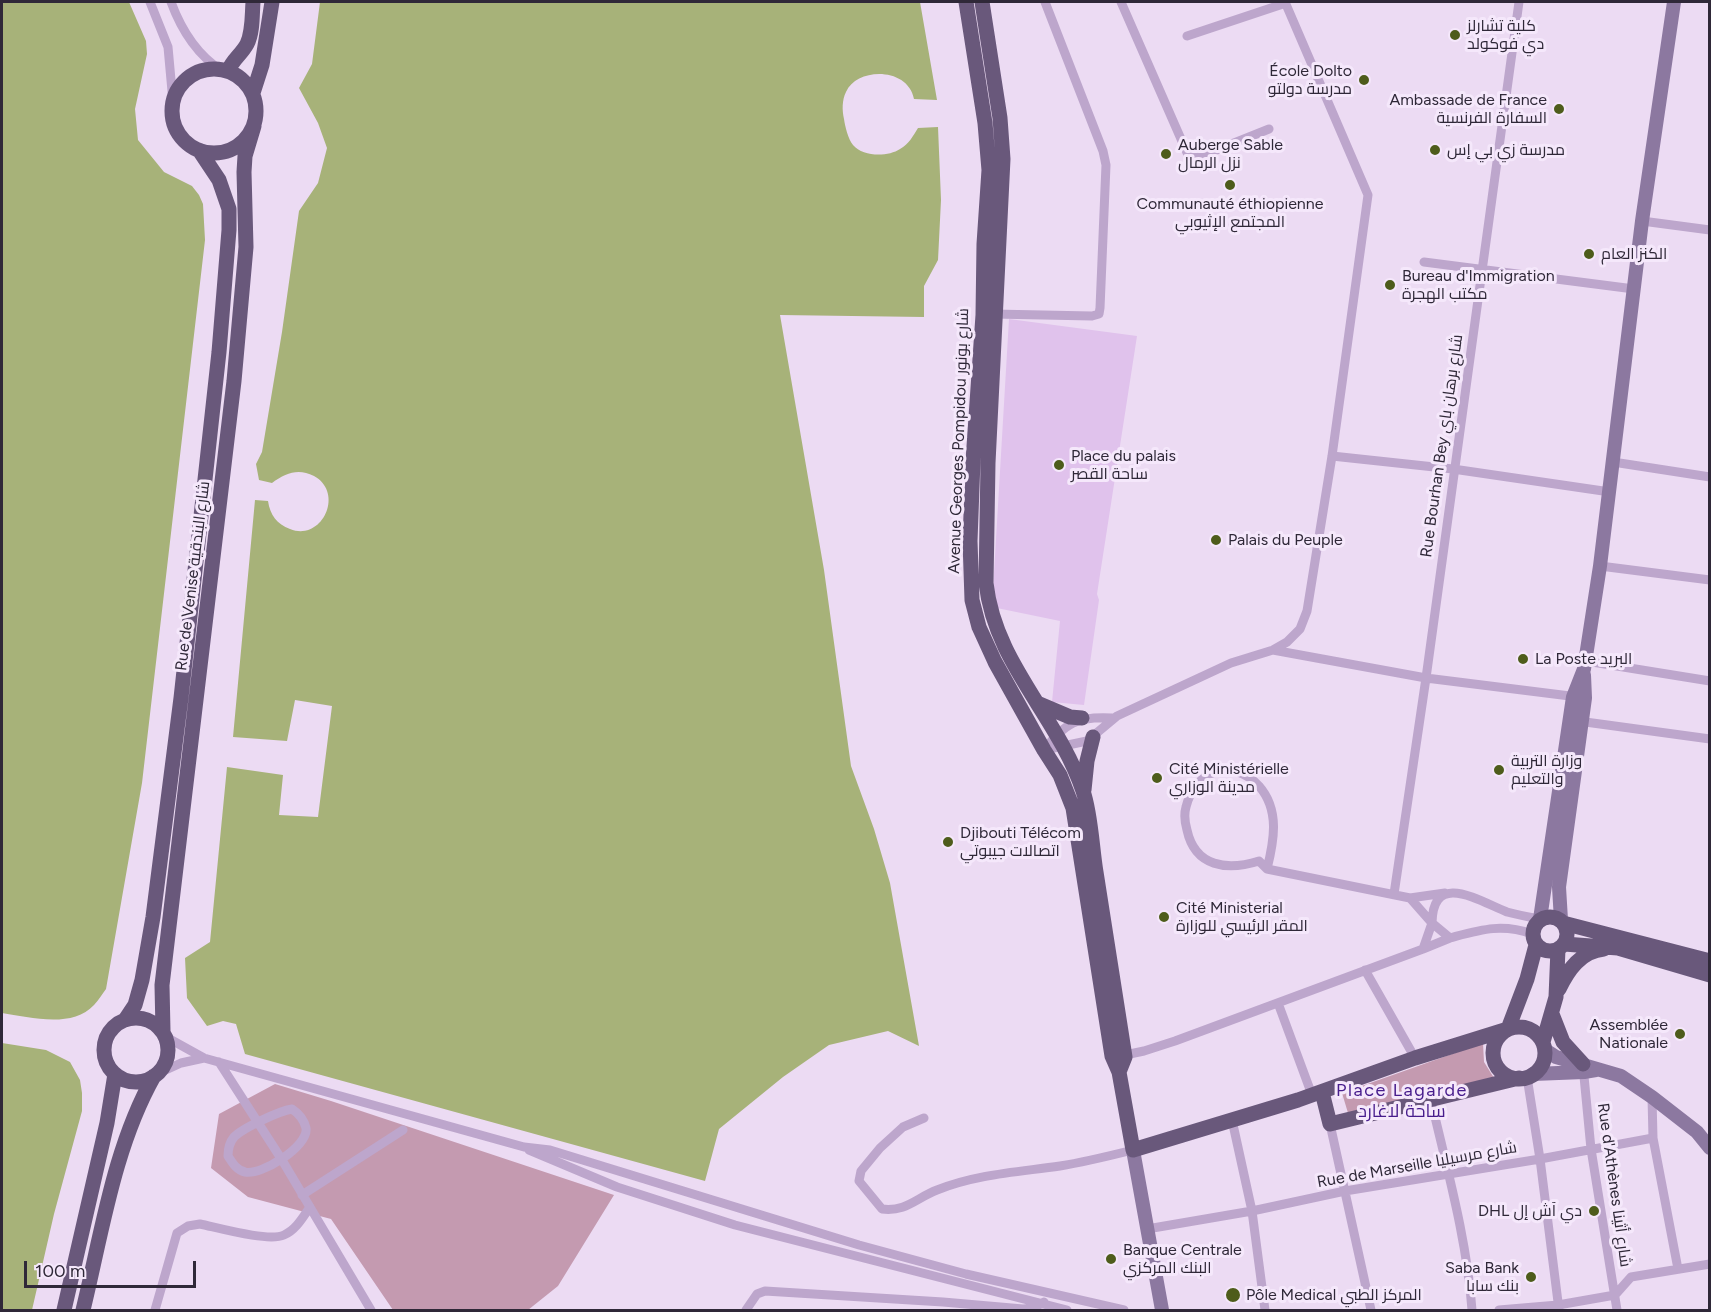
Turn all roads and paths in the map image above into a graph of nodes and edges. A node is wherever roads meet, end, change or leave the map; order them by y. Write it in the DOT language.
graph roads {
  1 [pos="150,2"];
  2 [pos="171,2"];
  3 [pos="254,2"];
  4 [pos="272,2"];
  5 [pos="966,2"];
  6 [pos="982,2"];
  7 [pos="1045,2"];
  8 [pos="1121,2"];
  9 [pos="1285,2"];
  10 [pos="1518,2"];
  11 [pos="1674,2"];
  12 [pos="1187,36"];
  13 [pos="224,71"];
  14 [pos="253,93"];
  15 [pos="173,102"];
  16 [pos="254,126"];
  17 [pos="1269,129"];
  18 [pos="199,150"];
  19 [pos="1642,221"];
  20 [pos="1710,230"];
  21 [pos="1424,262"];
  22 [pos="1483,269"];
  23 [pos="1634,289"];
  24 [pos="989,314"];
  25 [pos="1332,456"];
  26 [pos="1614,462"];
  27 [pos="1453,469"];
  28 [pos="1710,477"];
  29 [pos="1610,492"];
  30 [pos="1600,567"];
  31 [pos="1710,580"];
  32 [pos="988,597"];
  33 [pos="972,600"];
  34 [pos="1273,650"];
  35 [pos="1585,665"];
  36 [pos="1426,678"];
  37 [pos="1710,681"];
  38 [pos="1579,698"];
  39 [pos="1037,703"];
  40 [pos="1082,718"];
  41 [pos="1112,718"];
  42 [pos="1576,720"];
  43 [pos="1093,737"];
  44 [pos="1710,739"];
  45 [pos="1060,741"];
  46 [pos="1044,750"];
  47 [pos="1084,793"];
  48 [pos="1267,869"];
  49 [pos="1450,893"];
  50 [pos="1394,894"];
  51 [pos="1410,898"];
  52 [pos="1508,912"];
  53 [pos="1540,919"];
  54 [pos="1562,921"];
  55 [pos="1432,923"];
  56 [pos="1500,927"];
  57 [pos="1450,938"];
  58 [pos="1534,939"];
  59 [pos="1561,946"];
  60 [pos="1618,948"];
  61 [pos="1423,950"];
  62 [pos="1710,961"];
  63 [pos="1365,970"];
  64 [pos="1710,975"];
  65 [pos="1556,997"];
  66 [pos="1278,1003"];
  67 [pos="1552,1014"];
  68 [pos="125,1020"];
  69 [pos="1508,1029"];
  70 [pos="164,1034"];
  71 [pos="1544,1046"];
  72 [pos="1119,1056"];
  73 [pos="204,1058"];
  74 [pos="1415,1058"];
  75 [pos="219,1062"];
  76 [pos="1588,1069"];
  77 [pos="115,1074"];
  78 [pos="155,1075"];
  79 [pos="1526,1076"];
  80 [pos="1317,1094"];
  81 [pos="1652,1097"];
  82 [pos="1431,1100"];
  83 [pos="924,1118"];
  84 [pos="1232,1120"];
  85 [pos="258,1123"];
  86 [pos="1330,1124"];
  87 [pos="403,1130"];
  88 [pos="1653,1138"];
  89 [pos="524,1147"];
  90 [pos="1710,1148"];
  91 [pos="1591,1149"];
  92 [pos="1133,1150"];
  93 [pos="1540,1159"];
  94 [pos="282,1160"];
  95 [pos="1449,1174"];
  96 [pos="1345,1191"];
  97 [pos="302,1195"];
  98 [pos="310,1207"];
  99 [pos="1252,1211"];
  100 [pos="1147,1229"];
  101 [pos="1710,1264"];
  102 [pos="1678,1269"];
  103 [pos="1049,1293"];
  104 [pos="1615,1295"];
  105 [pos="1067,1297"];
  106 [pos="1042,1304"];
  107 [pos="942,1306"];
  108 [pos="1558,1308"];
  109 [pos="1064,1310"];
  110 [pos="64,1311"];
  111 [pos="83,1311"];
  112 [pos="155,1311"];
  113 [pos="371,1311"];
  114 [pos="746,1311"];
  115 [pos="1124,1311"];
  116 [pos="1162,1311"];
  117 [pos="1265,1311"];
  118 [pos="1371,1311"];
  119 [pos="1472,1311"];
  120 [pos="1499,1311"];
  121 [pos="1617,1311"];
  1 -- 15 [label="street"];
  2 -- 13 [label="street"];
  3 -- 13 [label="main road"];
  4 -- 14 [label="main road"];
  5 -- 24 [label="main road, Avenue Georges Pompidou شارع بونور"];
  6 -- 24 [label="main road, Avenue Georges Pompidou شارع بونور"];
  7 -- 24 [label="street"];
  8 -- 17 [label="street"];
  9 -- 12 [label="street"];
  9 -- 25 [label="street"];
  10 -- 22 [label="street, Rue Bourhan Bey شارع برهان باي"];
  11 -- 19 [label="main road"];
  13 -- 14 [label="main road"];
  13 -- 15 [label="main road"];
  14 -- 16 [label="main road"];
  15 -- 18 [label="main road"];
  16 -- 18 [label="main road"];
  16 -- 70 [label="main road, Rue de Venise شارع البندقية"];
  18 -- 68 [label="main road, Rue de Venise شارع البندقية"];
  19 -- 20 [label="street"];
  19 -- 23 [label="main road"];
  21 -- 22 [label="street"];
  22 -- 23 [label="street"];
  22 -- 27 [label="street, Rue Bourhan Bey شارع برهان باي"];
  23 -- 26 [label="main road"];
  24 -- 32 [label="main road, Avenue Georges Pompidou شارع بونور"];
  24 -- 33 [label="main road, Avenue Georges Pompidou شارع بونور"];
  25 -- 27 [label="street"];
  25 -- 34 [label="street"];
  26 -- 28 [label="street"];
  26 -- 29 [label="main road"];
  27 -- 29 [label="street"];
  27 -- 36 [label="street, Rue Bourhan Bey شارع برهان باي"];
  29 -- 30 [label="main road"];
  30 -- 31 [label="street"];
  30 -- 35 [label="main road"];
  32 -- 33 [label="main road"];
  32 -- 39 [label="main road, Avenue Georges Pompidou شارع بونور"];
  33 -- 46 [label="main road, Avenue Georges Pompidou شارع بونور"];
  34 -- 36 [label="street"];
  34 -- 41 [label="street"];
  35 -- 37 [label="street"];
  35 -- 38 [label="main road"];
  36 -- 38 [label="street"];
  36 -- 50 [label="street, Rue Bourhan Bey شارع برهان باي"];
  38 -- 42 [label="main road"];
  39 -- 40 [label="main road"];
  39 -- 45 [label="main road, Avenue Georges Pompidou شارع بونور"];
  40 -- 41 [label="street"];
  40 -- 45 [label="street"];
  41 -- 43 [label="street"];
  42 -- 44 [label="street"];
  42 -- 53 [label="main road"];
  42 -- 54 [label="main road"];
  43 -- 45 [label="street"];
  43 -- 47 [label="main road"];
  45 -- 46 [label="street"];
  45 -- 46 [label="street"];
  45 -- 47 [label="main road, Avenue Georges Pompidou شارع بونور"];
  46 -- 72 [label="main road, Avenue Georges Pompidou شارع بونور"];
  47 -- 72 [label="main road, Avenue Georges Pompidou شارع بونور"];
  48 -- 48 [label="street"];
  48 -- 50 [label="street"];
  49 -- 51 [label="street"];
  49 -- 52 [label="street"];
  49 -- 55 [label="street"];
  50 -- 51 [label="street"];
  51 -- 55 [label="street"];
  52 -- 53 [label="street"];
  52 -- 56 [label="street"];
  53 -- 54 [label="main road"];
  53 -- 58 [label="main road"];
  54 -- 59 [label="main road"];
  54 -- 62 [label="main road"];
  55 -- 57 [label="street"];
  55 -- 61 [label="street"];
  56 -- 57 [label="street"];
  56 -- 58 [label="street"];
  57 -- 61 [label="street"];
  58 -- 59 [label="main road"];
  58 -- 69 [label="main road"];
  59 -- 60 [label="main road"];
  59 -- 65 [label="main road"];
  60 -- 64 [label="main road"];
  60 -- 65 [label="main road"];
  61 -- 63 [label="street"];
  63 -- 66 [label="street"];
  63 -- 74 [label="street"];
  65 -- 67 [label="main road"];
  66 -- 72 [label="street"];
  66 -- 80 [label="street"];
  67 -- 71 [label="main road"];
  67 -- 76 [label="main road"];
  68 -- 70 [label="main road"];
  68 -- 77 [label="main road"];
  69 -- 71 [label="main road"];
  69 -- 74 [label="main road"];
  69 -- 79 [label="main road"];
  70 -- 73 [label="street"];
  70 -- 78 [label="main road"];
  71 -- 76 [label="main road"];
  71 -- 79 [label="main road"];
  72 -- 92 [label="main road, Avenue Georges Pompidou شارع بونور"];
  73 -- 75 [label="street"];
  73 -- 78 [label="street"];
  74 -- 80 [label="main road"];
  75 -- 85 [label="street"];
  75 -- 89 [label="street"];
  76 -- 79 [label="main road"];
  76 -- 81 [label="main road"];
  76 -- 91 [label="street, Rue d'Athènes شارع أثينا"];
  77 -- 78 [label="main road"];
  77 -- 110 [label="main road"];
  78 -- 111 [label="main road"];
  79 -- 82 [label="main road"];
  79 -- 93 [label="street"];
  80 -- 84 [label="main road"];
  80 -- 86 [label="main road"];
  81 -- 88 [label="street"];
  81 -- 90 [label="main road"];
  82 -- 86 [label="main road"];
  82 -- 95 [label="street"];
  83 -- 92 [label="street"];
  84 -- 92 [label="main road"];
  84 -- 99 [label="street"];
  85 -- 94 [label="street"];
  85 -- 94 [label="street"];
  85 -- 94 [label="street"];
  86 -- 96 [label="street"];
  87 -- 97 [label="street"];
  88 -- 91 [label="street, Rue de Marseille شارع مرسيليا"];
  88 -- 102 [label="street"];
  89 -- 103 [label="street"];
  89 -- 106 [label="street"];
  91 -- 93 [label="street, Rue de Marseille شارع مرسيليا"];
  91 -- 104 [label="street, Rue d'Athènes شارع أثينا"];
  92 -- 100 [label="main road"];
  93 -- 95 [label="street, Rue de Marseille شارع مرسيليا"];
  93 -- 108 [label="street"];
  94 -- 97 [label="street"];
  95 -- 96 [label="street, Rue de Marseille شارع مرسيليا"];
  95 -- 119 [label="street"];
  96 -- 99 [label="street, Rue de Marseille شارع مرسيليا"];
  96 -- 118 [label="street"];
  97 -- 98 [label="street"];
  98 -- 112 [label="street"];
  98 -- 113 [label="street"];
  99 -- 100 [label="street, Rue de Marseille شارع مرسيليا"];
  99 -- 117 [label="street"];
  100 -- 116 [label="main road"];
  101 -- 102 [label="street"];
  102 -- 104 [label="street"];
  103 -- 105 [label="street"];
  103 -- 106 [label="street"];
  104 -- 108 [label="street"];
  104 -- 121 [label="street, Rue d'Athènes شارع أثينا"];
  105 -- 109 [label="street"];
  105 -- 115 [label="street"];
  106 -- 107 [label="street"];
  106 -- 109 [label="street"];
  107 -- 114 [label="street"];
  108 -- 120 [label="street"];
}
